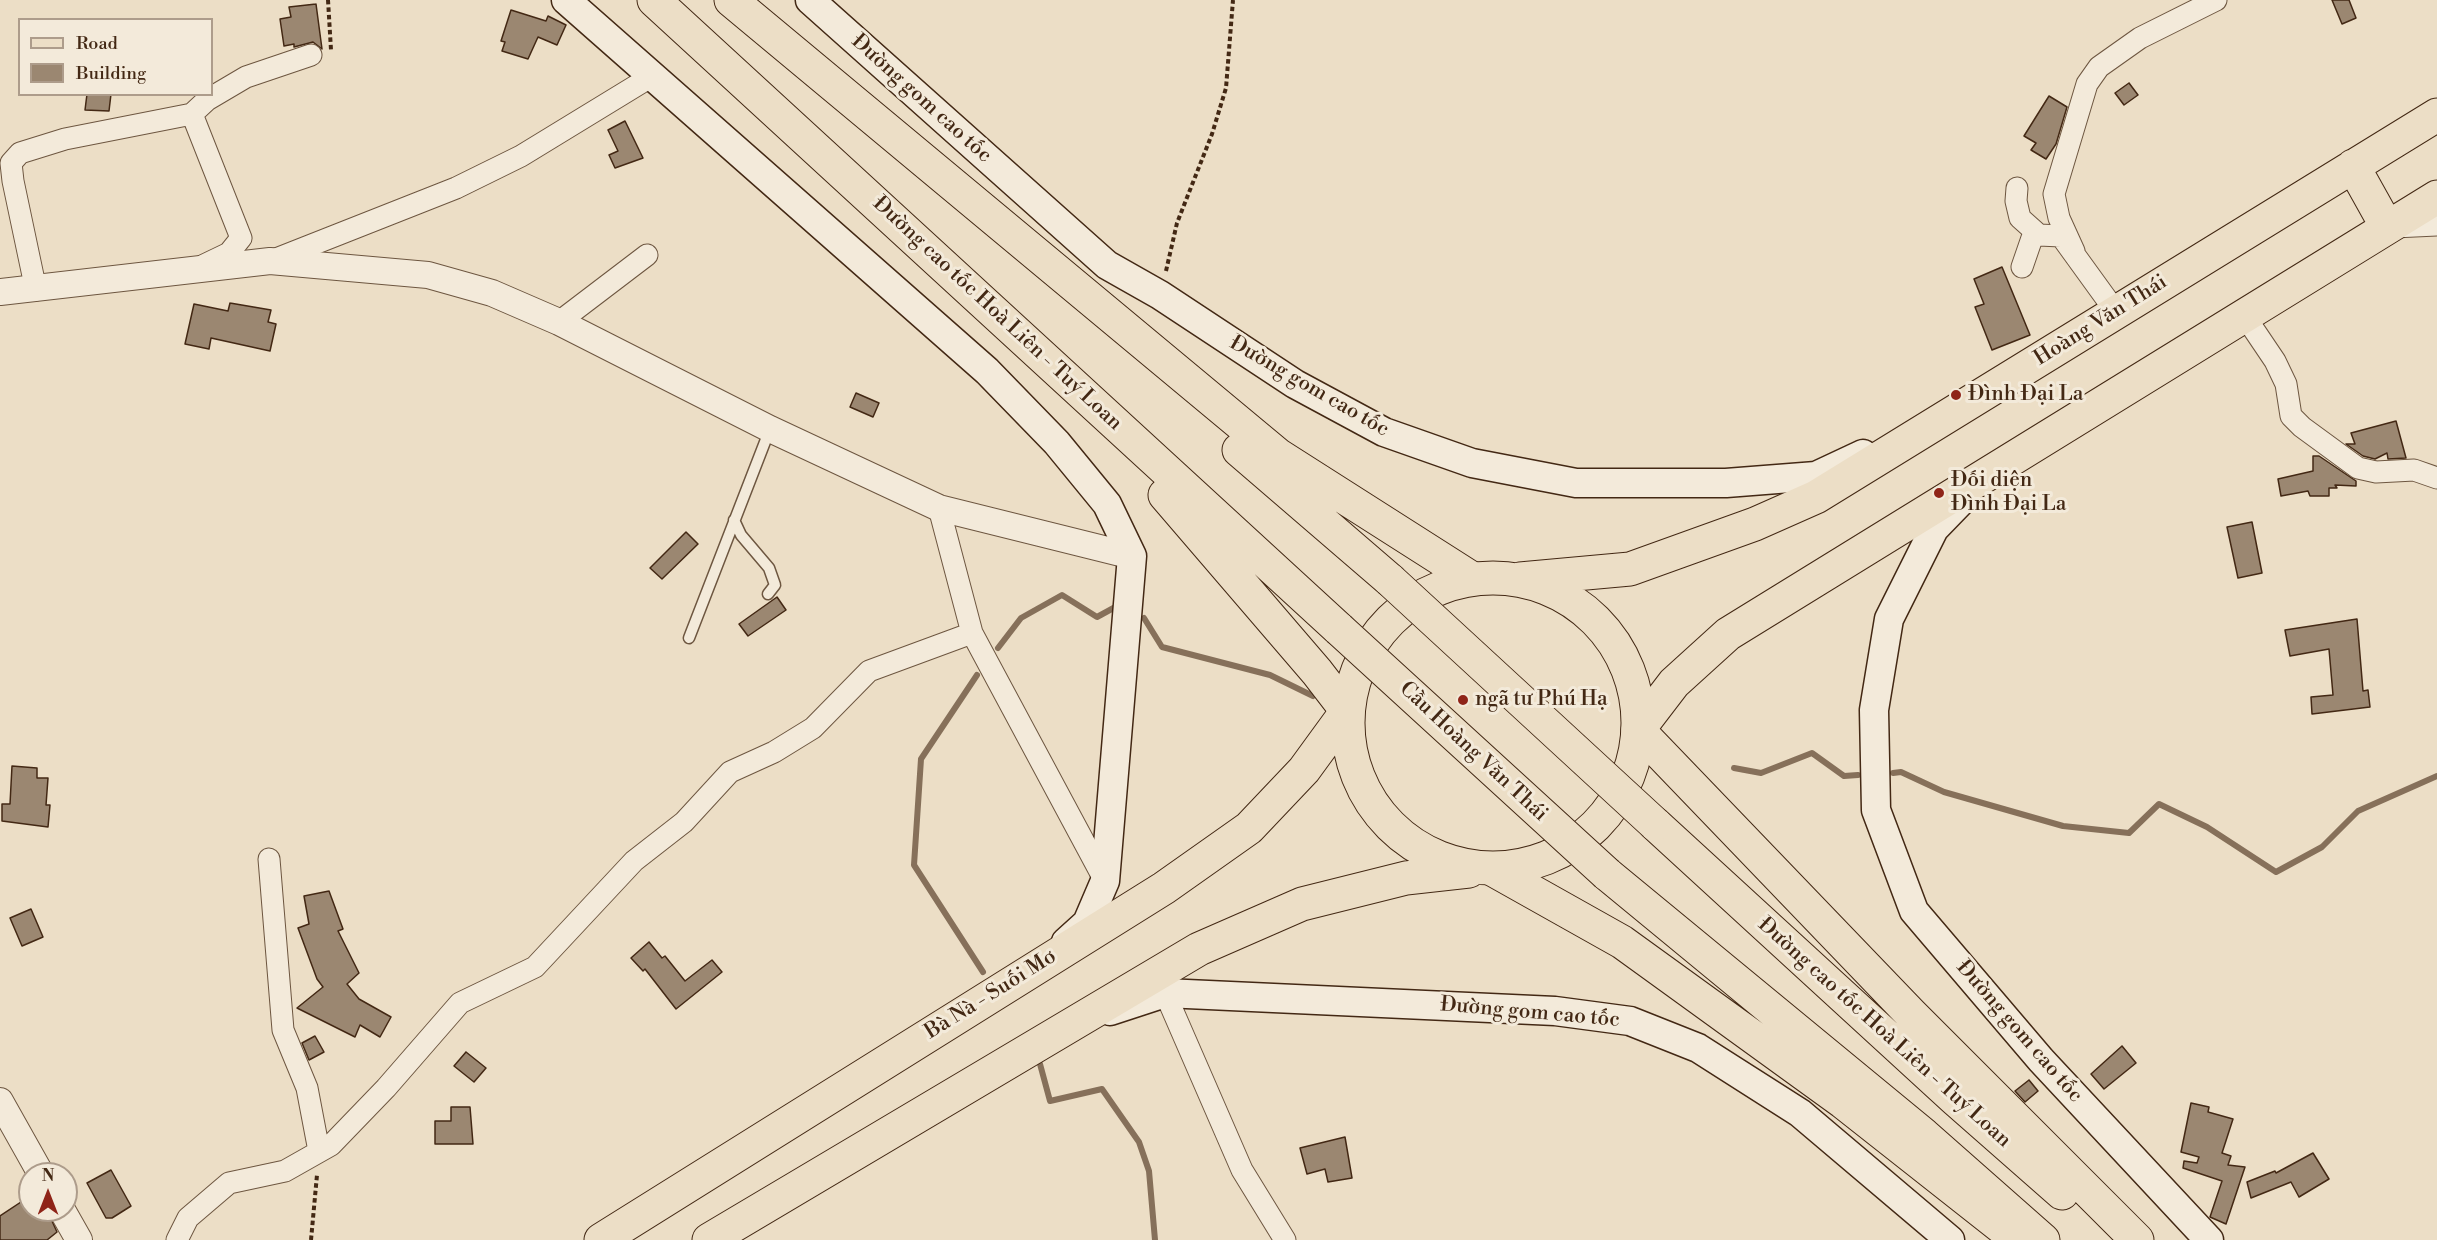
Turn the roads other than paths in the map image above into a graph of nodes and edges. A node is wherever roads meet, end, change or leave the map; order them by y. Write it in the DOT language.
graph roads {
  1 [pos="566,0"];
  2 [pos="654,0"];
  3 [pos="724,0"];
  4 [pos="731,0"];
  5 [pos="810,0"];
  6 [pos="2216,0"];
  7 [pos="311,55"];
  8 [pos="718,57"];
  9 [pos="652,76"];
  10 [pos="192,114"];
  11 [pos="2437,115"];
  12 [pos="2353,166"];
  13 [pos="2017,188"];
  14 [pos="2437,197"];
  15 [pos="2437,225"];
  16 [pos="2387,227"];
  17 [pos="2039,235"];
  18 [pos="2074,251"];
  19 [pos="647,255"];
  20 [pos="270,261"];
  21 [pos="2022,267"];
  22 [pos="190,272"];
  23 [pos="36,290"];
  24 [pos="0,292"];
  25 [pos="2116,312"];
  26 [pos="2244,315"];
  27 [pos="559,322"];
  28 [pos="1947,417"];
  29 [pos="770,429"];
  30 [pos="1991,472"];
  31 [pos="2437,478"];
  32 [pos="939,508"];
  33 [pos="734,520"];
  34 [pos="1132,556"];
  35 [pos="1471,578"];
  36 [pos="1520,579"];
  37 [pos="768,594"];
  38 [pos="1339,629"];
  39 [pos="972,633"];
  40 [pos="689,638"];
  41 [pos="1347,711"];
  42 [pos="1638,730"];
  43 [pos="269,859"];
  44 [pos="1492,869"];
  45 [pos="1105,881"];
  46 [pos="1047,959"];
  47 [pos="1165,993"];
  48 [pos="1080,1021"];
  49 [pos="0,1101"];
  50 [pos="319,1152"];
  51 [pos="34,1162"];
  52 [pos="69,1222"];
  53 [pos="79,1240"];
  54 [pos="177,1240"];
  55 [pos="601,1240"];
  56 [pos="709,1240"];
  57 [pos="1286,1240"];
  58 [pos="1950,1240"];
  59 [pos="2018,1240"];
  60 [pos="2043,1240"];
  61 [pos="2115,1240"];
  62 [pos="2136,1240"];
  63 [pos="2209,1240"];
  1 -- 9 [label="main road"];
  2 -- 8 [label="main road, Đường cao tốc Hoà Liên - Tuý Loan"];
  3 -- 61 [label="main road, Đường cao tốc Hoà Liên - Tuý Loan, bridge"];
  4 -- 35 [label="main road"];
  5 -- 28 [label="main road, Đường gom cao tốc"];
  6 -- 18 [label="street"];
  7 -- 10 [label="street"];
  8 -- 38 [label="main road, Đường cao tốc Hoà Liên - Tuý Loan"];
  8 -- 41 [label="main road"];
  9 -- 20 [label="street"];
  9 -- 34 [label="main road"];
  10 -- 22 [label="street"];
  10 -- 23 [label="street"];
  11 -- 12 [label="main road, Hoàng Văn Thái"];
  12 -- 16 [label="main road"];
  12 -- 25 [label="main road, Hoàng Văn Thái"];
  13 -- 17 [label="street"];
  14 -- 16 [label="main road"];
  15 -- 16 [label="street"];
  16 -- 26 [label="main road"];
  17 -- 18 [label="street"];
  17 -- 21 [label="street"];
  18 -- 25 [label="street"];
  19 -- 27 [label="street"];
  20 -- 22 [label="street"];
  20 -- 27 [label="street"];
  22 -- 23 [label="street"];
  23 -- 24 [label="street"];
  25 -- 28 [label="main road, Hoàng Văn Thái"];
  26 -- 30 [label="main road"];
  26 -- 31 [label="street"];
  27 -- 29 [label="street"];
  28 -- 36 [label="main road, Hoàng Văn Thái"];
  29 -- 32 [label="street"];
  29 -- 33 [label="lane"];
  30 -- 42 [label="main road"];
  30 -- 63 [label="main road, Đường gom cao tốc"];
  32 -- 34 [label="street"];
  32 -- 39 [label="street"];
  33 -- 37 [label="lane"];
  33 -- 40 [label="lane"];
  34 -- 45 [label="main road"];
  35 -- 36 [label="main road"];
  35 -- 41 [label="main road"];
  36 -- 42 [label="main road"];
  38 -- 60 [label="main road, Cầu Hoàng Văn Thái, bridge"];
  39 -- 45 [label="street"];
  39 -- 50 [label="street"];
  41 -- 44 [label="main road"];
  41 -- 46 [label="main road, Bà Nà - Suối Mơ"];
  42 -- 44 [label="main road"];
  42 -- 62 [label="main road"];
  43 -- 50 [label="street"];
  44 -- 48 [label="main road"];
  44 -- 59 [label="main road"];
  45 -- 46 [label="main road"];
  46 -- 55 [label="main road, Bà Nà - Suối Mơ"];
  47 -- 48 [label="main road, Đường gom cao tốc"];
  47 -- 57 [label="street"];
  47 -- 58 [label="main road, Đường gom cao tốc"];
  48 -- 56 [label="main road"];
  49 -- 51 [label="street"];
  50 -- 54 [label="street"];
  52 -- 53 [label="street"];
}
